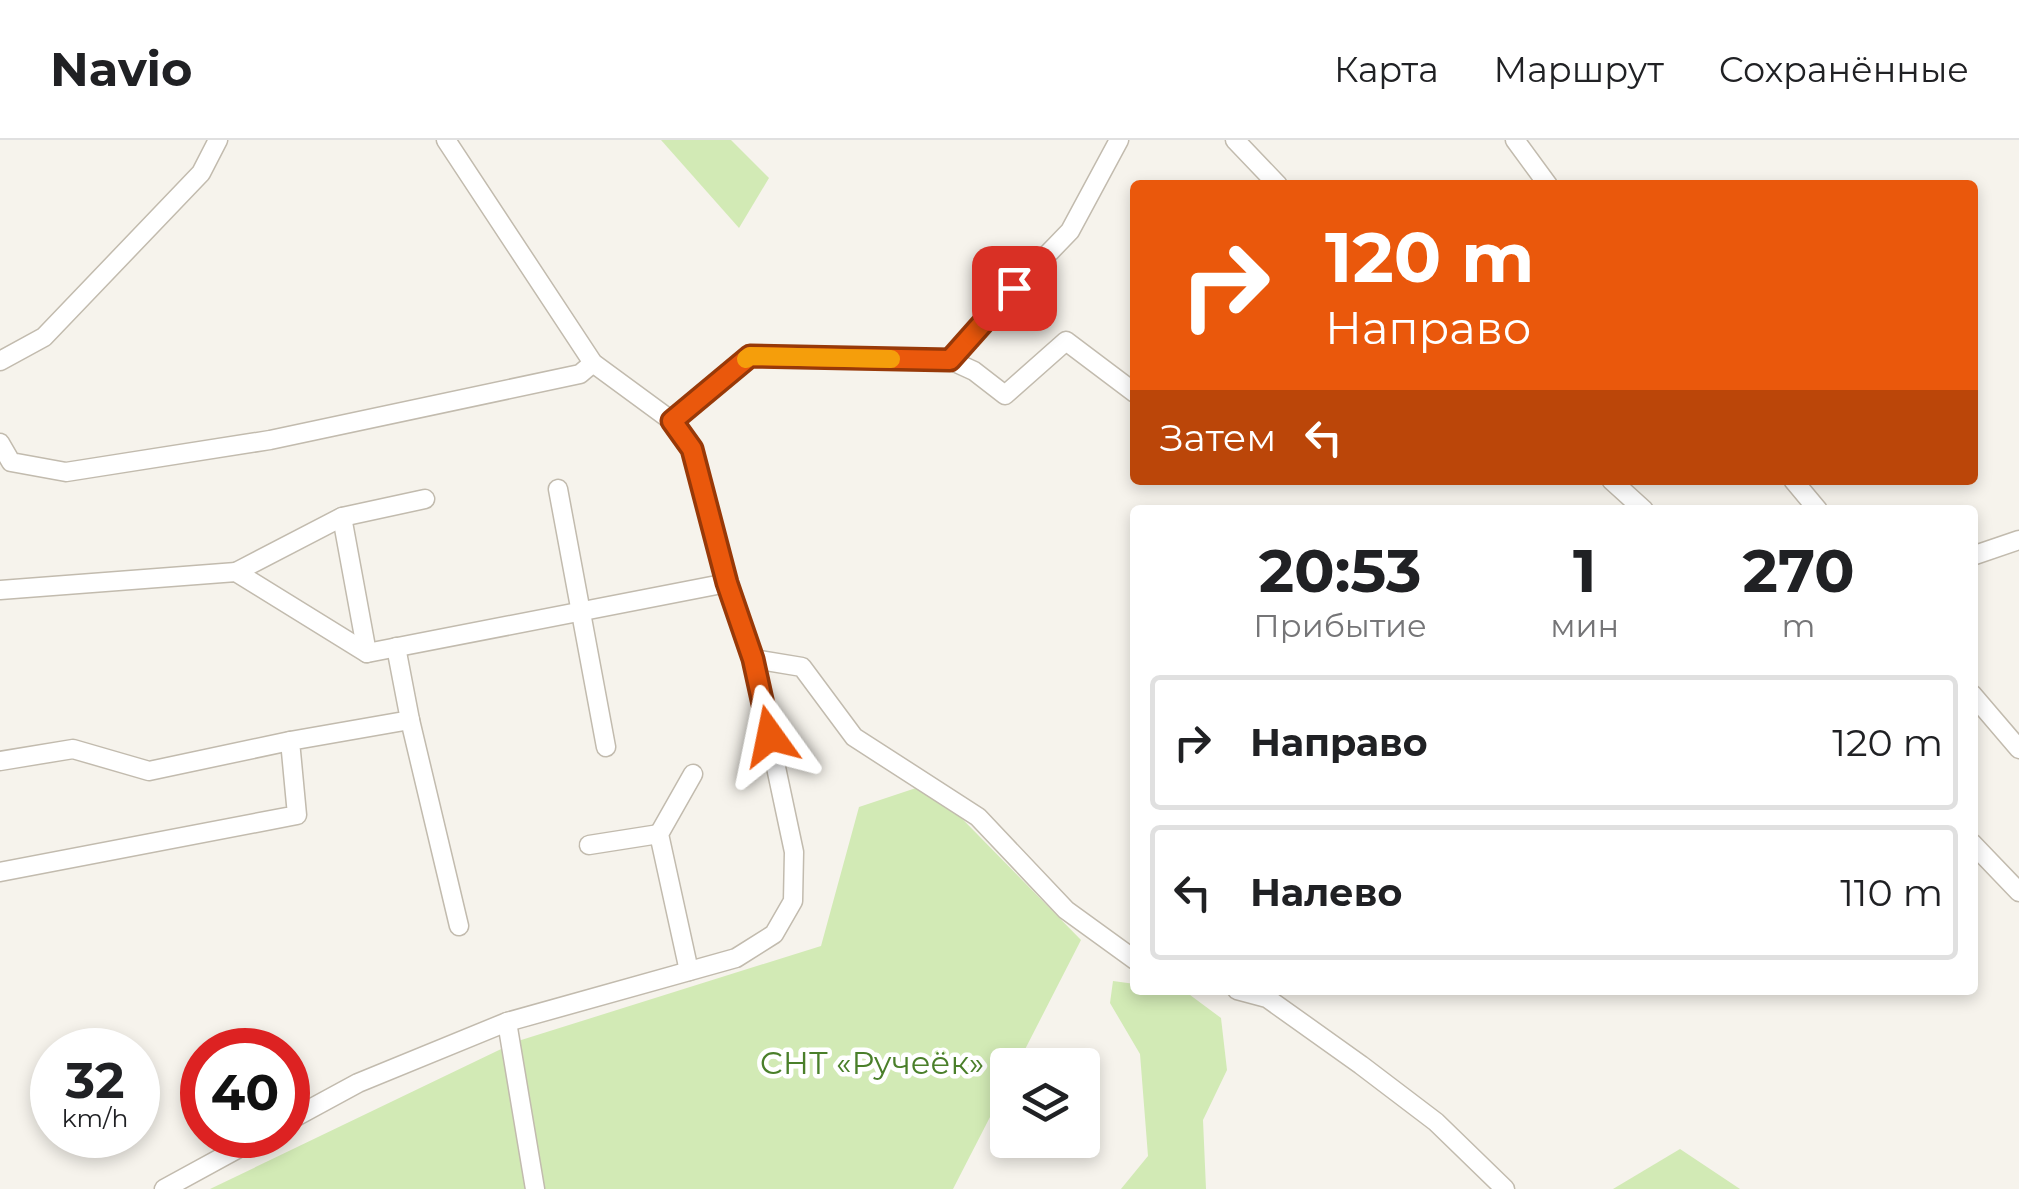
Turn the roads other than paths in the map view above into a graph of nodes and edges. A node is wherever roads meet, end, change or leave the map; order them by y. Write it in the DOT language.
graph roads {
  1 [pos="218,140"];
  2 [pos="446,140"];
  3 [pos="1120,140"];
  4 [pos="1234,140"];
  5 [pos="1515,140"];
  6 [pos="1273,180"];
  7 [pos="1544,180"];
  8 [pos="950,360"];
  9 [pos="0,361"];
  10 [pos="593,364"];
  11 [pos="1130,389"];
  12 [pos="672,421"];
  13 [pos="0,443"];
  14 [pos="1616,485"];
  15 [pos="1796,485"];
  16 [pos="558,489"];
  17 [pos="425,499"];
  18 [pos="1638,505"];
  19 [pos="1814,505"];
  20 [pos="342,516"];
  21 [pos="2019,540"];
  22 [pos="1978,554"];
  23 [pos="236,572"];
  24 [pos="727,583"];
  25 [pos="0,590"];
  26 [pos="581,612"];
  27 [pos="396,648"];
  28 [pos="367,653"];
  29 [pos="753,659"];
  30 [pos="1978,701"];
  31 [pos="410,720"];
  32 [pos="290,741"];
  33 [pos="606,747"];
  34 [pos="2019,749"];
  35 [pos="0,761"];
  36 [pos="693,774"];
  37 [pos="659,834"];
  38 [pos="589,845"];
  39 [pos="1978,850"];
  40 [pos="0,872"];
  41 [pos="2019,892"];
  42 [pos="458,926"];
  43 [pos="1130,956"];
  44 [pos="689,971"];
  45 [pos="1256,995"];
  46 [pos="507,1022"];
  47 [pos="310,1110"];
  48 [pos="221,1158"];
  49 [pos="164,1189"];
  50 [pos="535,1189"];
  51 [pos="1505,1189"];
  1 -- 9 [label="street"];
  2 -- 10 [label="street"];
  3 -- 8 [label="street"];
  4 -- 6 [label="street"];
  5 -- 7 [label="street"];
  8 -- 11 [label="street"];
  8 -- 12 [label="street"];
  10 -- 12 [label="street"];
  10 -- 13 [label="street"];
  12 -- 24 [label="street"];
  14 -- 18 [label="street"];
  15 -- 19 [label="street"];
  16 -- 26 [label="street"];
  17 -- 20 [label="street"];
  20 -- 23 [label="street"];
  20 -- 28 [label="street"];
  21 -- 22 [label="street"];
  23 -- 25 [label="street"];
  23 -- 28 [label="street"];
  24 -- 26 [label="street"];
  24 -- 29 [label="street"];
  26 -- 27 [label="street"];
  26 -- 33 [label="street"];
  27 -- 28 [label="street"];
  27 -- 31 [label="street"];
  29 -- 43 [label="street"];
  29 -- 44 [label="street"];
  30 -- 34 [label="street"];
  31 -- 32 [label="street"];
  31 -- 42 [label="street"];
  32 -- 35 [label="street"];
  32 -- 40 [label="street"];
  36 -- 37 [label="street"];
  37 -- 38 [label="street"];
  37 -- 44 [label="street"];
  39 -- 41 [label="street"];
  44 -- 46 [label="street"];
  45 -- 51 [label="street"];
  46 -- 47 [label="street"];
  46 -- 50 [label="street"];
  48 -- 49 [label="street"];
}
